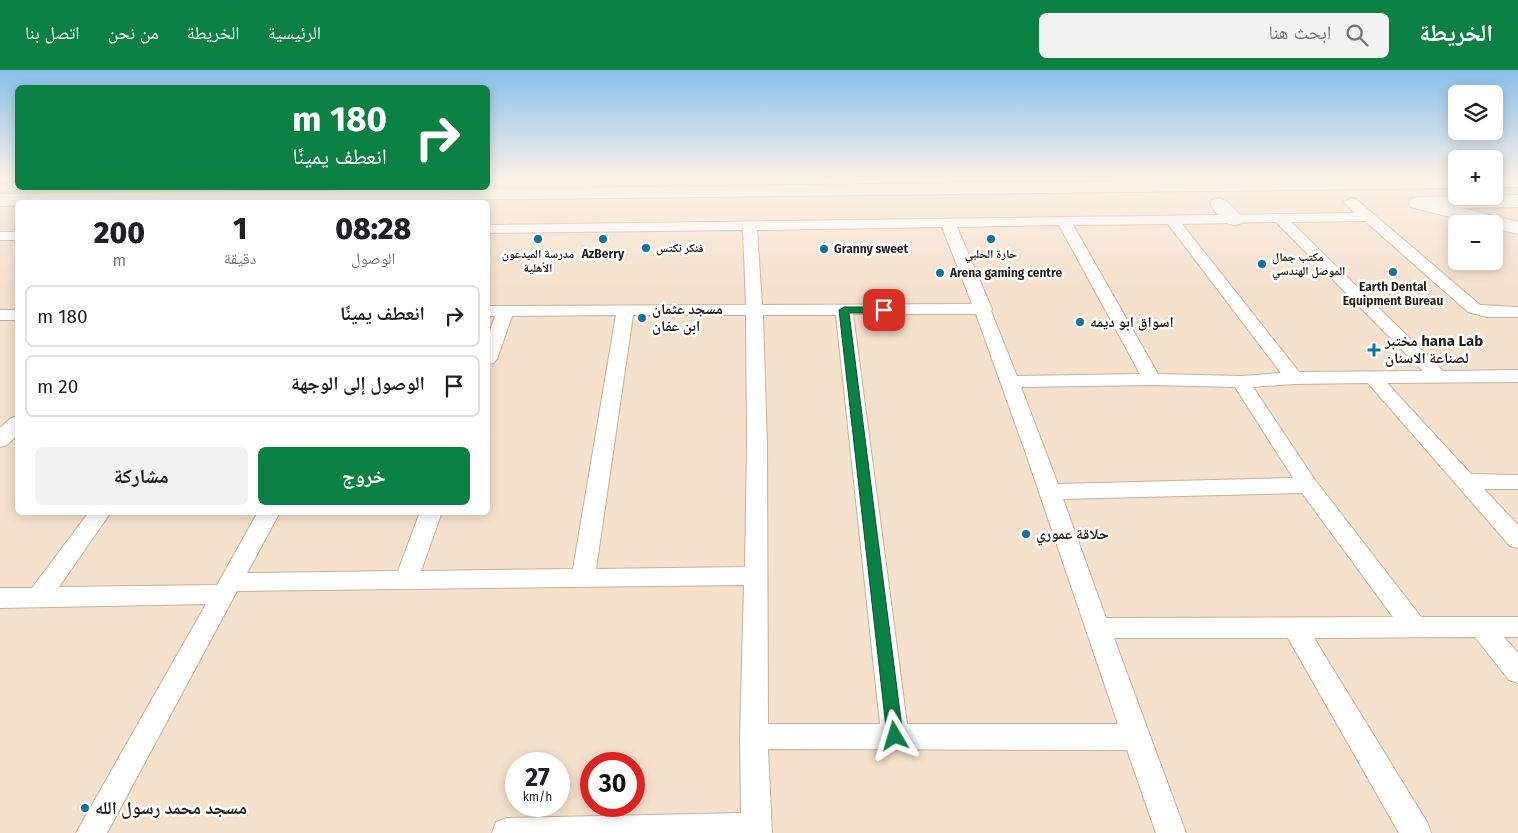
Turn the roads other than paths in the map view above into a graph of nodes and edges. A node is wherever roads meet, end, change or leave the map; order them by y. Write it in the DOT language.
graph roads {
  1 [pos="680,215"];
  2 [pos="750,215"];
  3 [pos="829,215"];
  4 [pos="1228,215"];
  5 [pos="1326,215"];
  6 [pos="1379,215"];
  7 [pos="1470,215"];
  8 [pos="0,219"];
  9 [pos="15,219"];
  10 [pos="1280,219"];
  11 [pos="1172,220"];
  12 [pos="1233,220"];
  13 [pos="1064,222"];
  14 [pos="948,223"];
  15 [pos="1518,228"];
  16 [pos="490,230"];
  17 [pos="0,236"];
  18 [pos="15,236"];
  19 [pos="756,310"];
  20 [pos="844,310"];
  21 [pos="984,310"];
  22 [pos="490,311"];
  23 [pos="505,311"];
  24 [pos="625,311"];
  25 [pos="1518,312"];
  26 [pos="0,315"];
  27 [pos="15,315"];
  28 [pos="490,354"];
  29 [pos="1518,376"];
  30 [pos="1439,377"];
  31 [pos="1294,378"];
  32 [pos="1152,379"];
  33 [pos="1374,379"];
  34 [pos="1010,382"];
  35 [pos="1241,382"];
  36 [pos="15,425"];
  37 [pos="0,440"];
  38 [pos="1466,482"];
  39 [pos="1518,482"];
  40 [pos="1308,485"];
  41 [pos="1051,492"];
  42 [pos="99,515"];
  43 [pos="267,515"];
  44 [pos="430,515"];
  45 [pos="1518,540"];
  46 [pos="756,576"];
  47 [pos="583,578"];
  48 [pos="406,580"];
  49 [pos="227,588"];
  50 [pos="39,597"];
  51 [pos="0,598"];
  52 [pos="1481,627"];
  53 [pos="1518,627"];
  54 [pos="1098,628"];
  55 [pos="1295,628"];
  56 [pos="1415,628"];
  57 [pos="1518,672"];
  58 [pos="754,736"];
  59 [pos="895,736"];
  60 [pos="1135,737"];
  61 [pos="757,830"];
  62 [pos="90,833"];
  63 [pos="507,833"];
  64 [pos="1170,833"];
  65 [pos="1416,833"];
  1 -- 16 [label="street"];
  2 -- 19 [label="street"];
  3 -- 14 [label="street"];
  4 -- 12 [label="main road"];
  5 -- 10 [label="street"];
  6 -- 25 [label="street"];
  7 -- 15 [label="main road"];
  8 -- 9 [label="main road"];
  10 -- 12 [label="street"];
  10 -- 30 [label="street"];
  11 -- 12 [label="street"];
  11 -- 13 [label="street"];
  11 -- 31 [label="street"];
  13 -- 14 [label="street"];
  13 -- 32 [label="street"];
  14 -- 21 [label="street"];
  17 -- 18 [label="street"];
  19 -- 20 [label="street"];
  19 -- 24 [label="street"];
  19 -- 46 [label="street"];
  20 -- 21 [label="street"];
  20 -- 59 [label="street"];
  21 -- 34 [label="street"];
  22 -- 23 [label="street"];
  23 -- 24 [label="street"];
  23 -- 28 [label="street"];
  24 -- 47 [label="street"];
  26 -- 27 [label="street"];
  29 -- 30 [label="street"];
  30 -- 33 [label="street"];
  31 -- 33 [label="street"];
  31 -- 35 [label="street"];
  32 -- 34 [label="street"];
  32 -- 35 [label="street"];
  33 -- 38 [label="street"];
  34 -- 41 [label="street"];
  35 -- 40 [label="street"];
  36 -- 37 [label="street"];
  38 -- 39 [label="street"];
  38 -- 45 [label="street"];
  40 -- 41 [label="street"];
  40 -- 56 [label="street"];
  41 -- 54 [label="street"];
  42 -- 50 [label="street"];
  43 -- 49 [label="street"];
  44 -- 48 [label="street"];
  46 -- 47 [label="street"];
  46 -- 58 [label="street"];
  47 -- 48 [label="street"];
  48 -- 49 [label="street"];
  49 -- 50 [label="street"];
  49 -- 62 [label="street"];
  50 -- 51 [label="street"];
  52 -- 53 [label="street"];
  52 -- 56 [label="street"];
  52 -- 57 [label="street"];
  54 -- 55 [label="street"];
  54 -- 60 [label="street"];
  55 -- 56 [label="street"];
  55 -- 65 [label="street"];
  58 -- 59 [label="street"];
  58 -- 61 [label="street"];
  59 -- 60 [label="street"];
  60 -- 64 [label="street"];
  61 -- 63 [label="street"];
}
